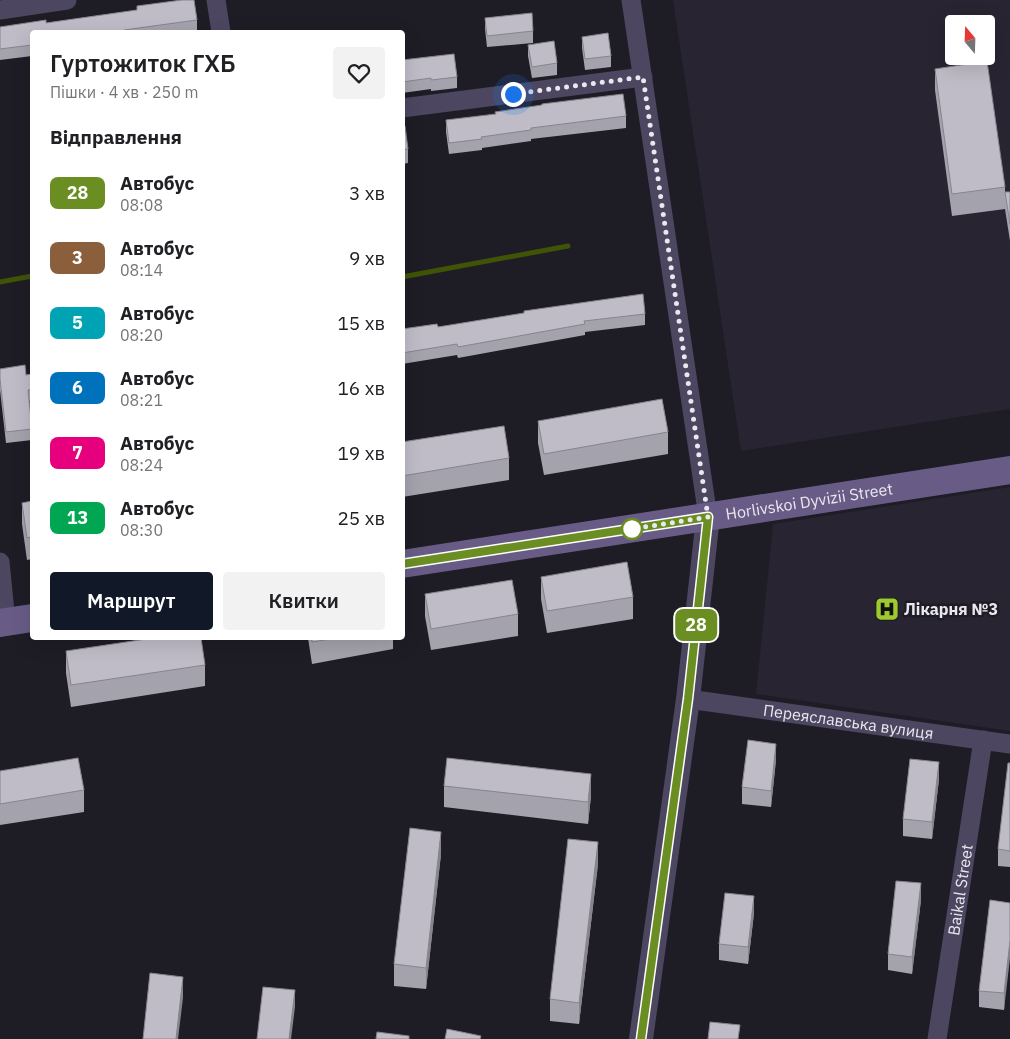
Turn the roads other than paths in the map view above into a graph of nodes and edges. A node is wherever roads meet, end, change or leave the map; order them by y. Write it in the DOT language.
graph roads {
  1 [pos="67,0"];
  2 [pos="216,0"];
  3 [pos="631,0"];
  4 [pos="0,10"];
  5 [pos="221,30"];
  6 [pos="643,77"];
  7 [pos="405,108"];
  8 [pos="1010,470"];
  9 [pos="708,517"];
  10 [pos="0,562"];
  11 [pos="405,564"];
  12 [pos="30,618"];
  13 [pos="3,623"];
  14 [pos="688,699"];
  15 [pos="983,740"];
  16 [pos="1010,744"];
  17 [pos="641,1039"];
  18 [pos="937,1039"];
  1 -- 4 [label="street"];
  2 -- 5 [label="street"];
  3 -- 6 [label="street"];
  6 -- 7 [label="street"];
  6 -- 9 [label="street"];
  8 -- 9 [label="main road, Horlivskoi Dyvizii Street"];
  9 -- 11 [label="main road, Horlivskoi Dyvizii Street"];
  9 -- 14 [label="street"];
  10 -- 13 [label="street"];
  12 -- 13 [label="main road"];
  14 -- 15 [label="street, Переяславська вулиця"];
  14 -- 17 [label="street"];
  15 -- 16 [label="street, Переяславська вулиця"];
  15 -- 18 [label="street, Baikal Street"];
}
